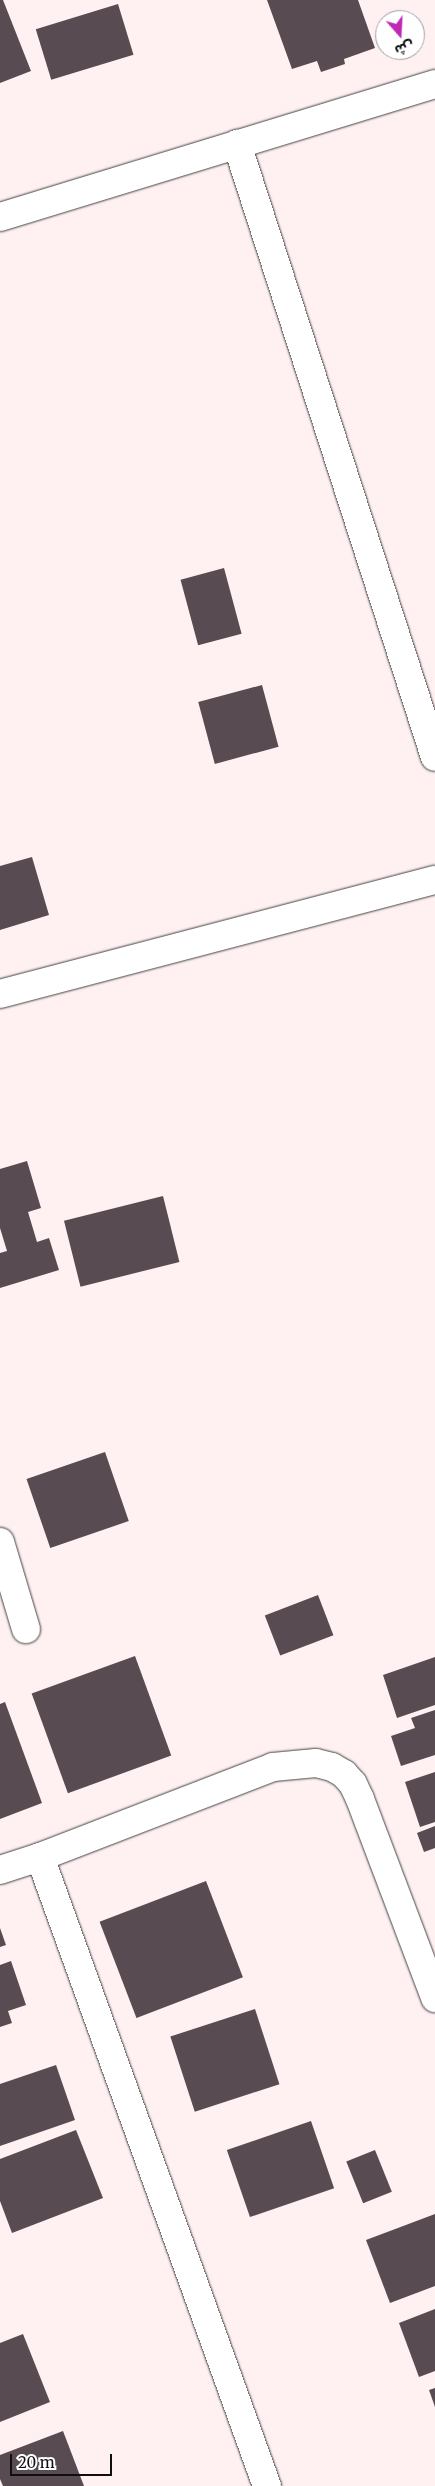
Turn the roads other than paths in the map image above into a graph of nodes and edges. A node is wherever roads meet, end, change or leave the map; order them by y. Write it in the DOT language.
graph roads {
  1 [pos="435,84"];
  2 [pos="237,144"];
  3 [pos="0,217"];
  4 [pos="435,757"];
  5 [pos="435,880"];
  6 [pos="0,994"];
  7 [pos="0,1542"];
  8 [pos="26,1629"];
  9 [pos="40,1857"];
  10 [pos="0,1870"];
  11 [pos="435,1998"];
  12 [pos="267,2486"];
  1 -- 2 [label="street"];
  2 -- 3 [label="street"];
  2 -- 4 [label="street"];
  5 -- 6 [label="street"];
  7 -- 8 [label="street"];
  9 -- 10 [label="street"];
  9 -- 11 [label="street"];
  9 -- 12 [label="street"];
}
